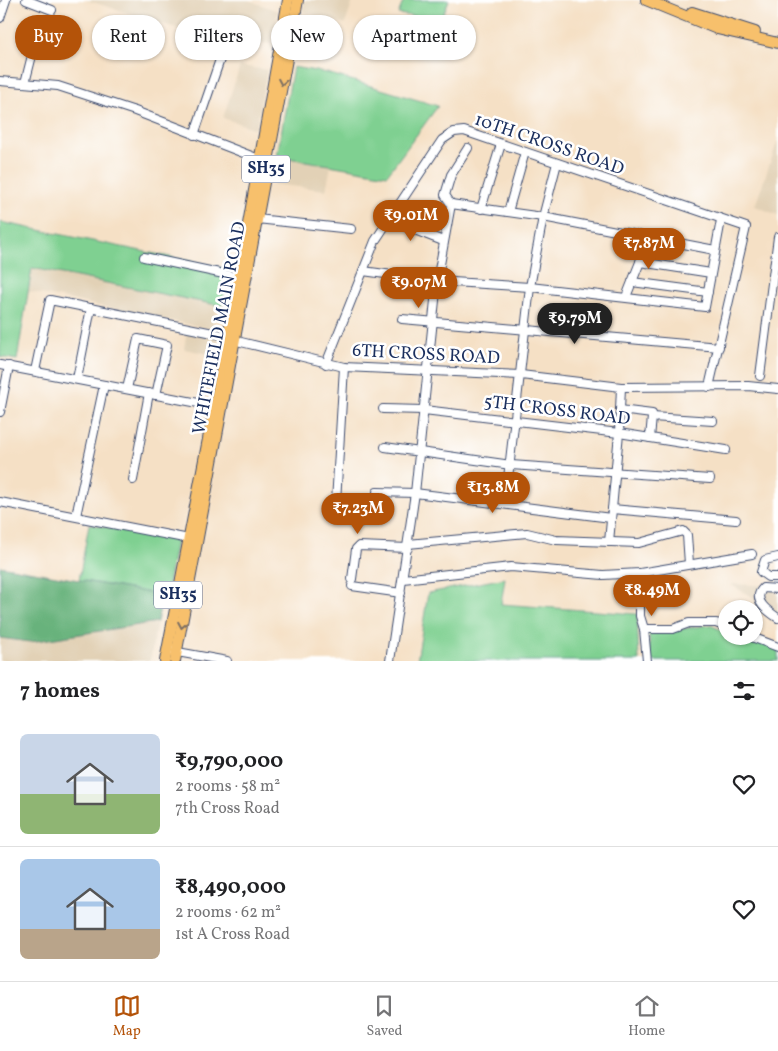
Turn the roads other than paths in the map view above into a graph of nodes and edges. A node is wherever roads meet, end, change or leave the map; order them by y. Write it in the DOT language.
graph roads {
  1 [pos="6,0"];
  2 [pos="26,0"];
  3 [pos="646,0"];
  4 [pos="664,0"];
  5 [pos="289,1"];
  6 [pos="52,10"];
  7 [pos="682,12"];
  8 [pos="0,18"];
  9 [pos="778,36"];
  10 [pos="778,43"];
  11 [pos="31,60"];
  12 [pos="220,60"];
  13 [pos="0,81"];
  14 [pos="25,83"];
  15 [pos="273,103"];
  16 [pos="194,135"];
  17 [pos="502,144"];
  18 [pos="468,148"];
  19 [pos="525,152"];
  20 [pos="260,154"];
  21 [pos="557,163"];
  22 [pos="451,204"];
  23 [pos="481,208"];
  24 [pos="508,212"];
  25 [pos="543,217"];
  26 [pos="257,219"];
  27 [pos="389,220"];
  28 [pos="721,220"];
  29 [pos="351,229"];
  30 [pos="647,236"];
  31 [pos="778,237"];
  32 [pos="443,241"];
  33 [pos="715,250"];
  34 [pos="144,257"];
  35 [pos="640,262"];
  36 [pos="363,271"];
  37 [pos="711,273"];
  38 [pos="238,277"];
  39 [pos="436,282"];
  40 [pos="632,282"];
  41 [pos="530,287"];
  42 [pos="708,292"];
  43 [pos="626,296"];
  44 [pos="91,308"];
  45 [pos="402,319"];
  46 [pos="433,322"];
  47 [pos="525,330"];
  48 [pos="231,337"];
  49 [pos="719,347"];
  50 [pos="326,364"];
  51 [pos="0,365"];
  52 [pos="9,366"];
  53 [pos="344,367"];
  54 [pos="428,369"];
  55 [pos="35,372"];
  56 [pos="521,375"];
  57 [pos="760,376"];
  58 [pos="77,380"];
  59 [pos="104,385"];
  60 [pos="621,387"];
  61 [pos="709,387"];
  62 [pos="127,389"];
  63 [pos="778,389"];
  64 [pos="152,394"];
  65 [pos="214,406"];
  66 [pos="383,409"];
  67 [pos="424,410"];
  68 [pos="620,410"];
  69 [pos="0,412"];
  70 [pos="652,417"];
  71 [pos="713,421"];
  72 [pos="515,422"];
  73 [pos="619,433"];
  74 [pos="650,438"];
  75 [pos="385,447"];
  76 [pos="726,450"];
  77 [pos="420,454"];
  78 [pos="511,465"];
  79 [pos="615,473"];
  80 [pos="710,479"];
  81 [pos="133,480"];
  82 [pos="377,492"];
  83 [pos="416,493"];
  84 [pos="0,502"];
  85 [pos="505,504"];
  86 [pos="612,509"];
  87 [pos="76,516"];
  88 [pos="611,518"];
  89 [pos="736,520"];
  90 [pos="360,522"];
  91 [pos="189,539"];
  92 [pos="608,542"];
  93 [pos="408,546"];
  94 [pos="752,554"];
  95 [pos="778,557"];
  96 [pos="689,564"];
  97 [pos="640,572"];
  98 [pos="778,577"];
  99 [pos="403,579"];
  100 [pos="778,589"];
  101 [pos="401,593"];
  102 [pos="778,618"];
  103 [pos="718,624"];
  104 [pos="644,629"];
  105 [pos="763,641"];
  106 [pos="778,647"];
  107 [pos="171,656"];
  108 [pos="227,661"];
  109 [pos="390,661"];
  110 [pos="647,661"];
  1 -- 8 [label="street"];
  2 -- 6 [label="street"];
  3 -- 7 [label="main road"];
  4 -- 7 [label="main road"];
  5 -- 20 [label="main road, WHITEFIELD MAIN ROAD / SH35"];
  5 -- 26 [label="main road, WHITEFIELD MAIN ROAD / SH35, one-way"];
  7 -- 9 [label="main road"];
  7 -- 10 [label="main road"];
  11 -- 14 [label="street"];
  12 -- 16 [label="street"];
  13 -- 14 [label="street"];
  14 -- 16 [label="street"];
  15 -- 20 [label="main road"];
  16 -- 20 [label="street"];
  17 -- 19 [label="street, 10TH CROSS ROAD"];
  17 -- 23 [label="street"];
  17 -- 27 [label="street, 10TH CROSS ROAD"];
  18 -- 22 [label="street"];
  19 -- 21 [label="street, 10TH CROSS ROAD"];
  19 -- 24 [label="street"];
  20 -- 38 [label="main road, WHITEFIELD MAIN ROAD / SH35"];
  21 -- 25 [label="street"];
  21 -- 28 [label="street, 10TH CROSS ROAD"];
  22 -- 23 [label="street"];
  22 -- 32 [label="street"];
  23 -- 24 [label="street"];
  24 -- 25 [label="street"];
  25 -- 30 [label="street"];
  25 -- 41 [label="street"];
  26 -- 29 [label="street"];
  26 -- 48 [label="main road, WHITEFIELD MAIN ROAD / SH35"];
  27 -- 32 [label="street"];
  27 -- 36 [label="street, 10TH CROSS ROAD"];
  28 -- 33 [label="street"];
  28 -- 49 [label="street, 10TH CROSS ROAD"];
  30 -- 33 [label="street"];
  30 -- 35 [label="street"];
  31 -- 57 [label="street"];
  32 -- 39 [label="street"];
  33 -- 37 [label="street"];
  34 -- 38 [label="street"];
  35 -- 37 [label="street"];
  35 -- 40 [label="street"];
  36 -- 39 [label="street"];
  36 -- 50 [label="street, 10TH CROSS ROAD"];
  37 -- 42 [label="street"];
  38 -- 48 [label="main road, WHITEFIELD MAIN ROAD / SH35"];
  39 -- 41 [label="street"];
  39 -- 46 [label="street"];
  40 -- 42 [label="street"];
  40 -- 43 [label="street"];
  41 -- 43 [label="street"];
  41 -- 47 [label="street"];
  42 -- 43 [label="street"];
  44 -- 48 [label="street, 6TH CROSS ROAD"];
  44 -- 55 [label="street, 6TH CROSS ROAD"];
  44 -- 58 [label="street"];
  45 -- 46 [label="street"];
  46 -- 47 [label="street"];
  46 -- 54 [label="street"];
  47 -- 49 [label="street"];
  47 -- 56 [label="street"];
  48 -- 50 [label="street, 6TH CROSS ROAD"];
  48 -- 65 [label="main road, WHITEFIELD MAIN ROAD / SH35"];
  48 -- 107 [label="main road, WHITEFIELD MAIN ROAD / SH35, one-way"];
  49 -- 61 [label="street"];
  50 -- 53 [label="street, 6TH CROSS ROAD"];
  51 -- 52 [label="street"];
  52 -- 55 [label="street"];
  52 -- 69 [label="street"];
  53 -- 54 [label="street, 6TH CROSS ROAD"];
  53 -- 90 [label="street"];
  54 -- 56 [label="street, 6TH CROSS ROAD"];
  54 -- 67 [label="street"];
  55 -- 58 [label="street"];
  56 -- 60 [label="street, 6TH CROSS ROAD"];
  56 -- 72 [label="street"];
  58 -- 59 [label="street"];
  59 -- 62 [label="street"];
  59 -- 87 [label="street"];
  60 -- 61 [label="street, 6TH CROSS ROAD"];
  60 -- 68 [label="street"];
  61 -- 63 [label="street, 6TH CROSS ROAD"];
  62 -- 64 [label="street"];
  62 -- 64 [label="street"];
  64 -- 65 [label="street"];
  64 -- 81 [label="street"];
  65 -- 91 [label="main road, WHITEFIELD MAIN ROAD / SH35"];
  66 -- 67 [label="street, 5TH CROSS ROAD"];
  67 -- 72 [label="street, 5TH CROSS ROAD"];
  67 -- 77 [label="street"];
  68 -- 70 [label="street"];
  68 -- 73 [label="street"];
  70 -- 71 [label="street"];
  70 -- 74 [label="street"];
  72 -- 73 [label="street, 5TH CROSS ROAD"];
  72 -- 78 [label="street"];
  73 -- 74 [label="street, 5TH CROSS ROAD"];
  73 -- 79 [label="street"];
  74 -- 76 [label="street, 5TH CROSS ROAD"];
  75 -- 77 [label="street"];
  77 -- 78 [label="street"];
  77 -- 83 [label="street"];
  78 -- 79 [label="street"];
  78 -- 85 [label="street"];
  79 -- 80 [label="street"];
  79 -- 86 [label="street"];
  82 -- 83 [label="street"];
  83 -- 85 [label="street"];
  83 -- 93 [label="street"];
  84 -- 87 [label="street"];
  85 -- 88 [label="street"];
  86 -- 88 [label="street"];
  86 -- 89 [label="street"];
  87 -- 91 [label="street"];
  88 -- 92 [label="street"];
  91 -- 107 [label="main road, WHITEFIELD MAIN ROAD / SH35"];
  92 -- 93 [label="street"];
  92 -- 96 [label="street"];
  93 -- 99 [label="street"];
  93 -- 101 [label="street"];
  94 -- 96 [label="street"];
  95 -- 98 [label="street"];
  96 -- 97 [label="street"];
  97 -- 99 [label="street"];
  97 -- 104 [label="street"];
  99 -- 101 [label="street"];
  100 -- 102 [label="street"];
  101 -- 109 [label="street"];
  103 -- 104 [label="street"];
  104 -- 110 [label="street"];
  105 -- 106 [label="street"];
  107 -- 108 [label="street"];
}
